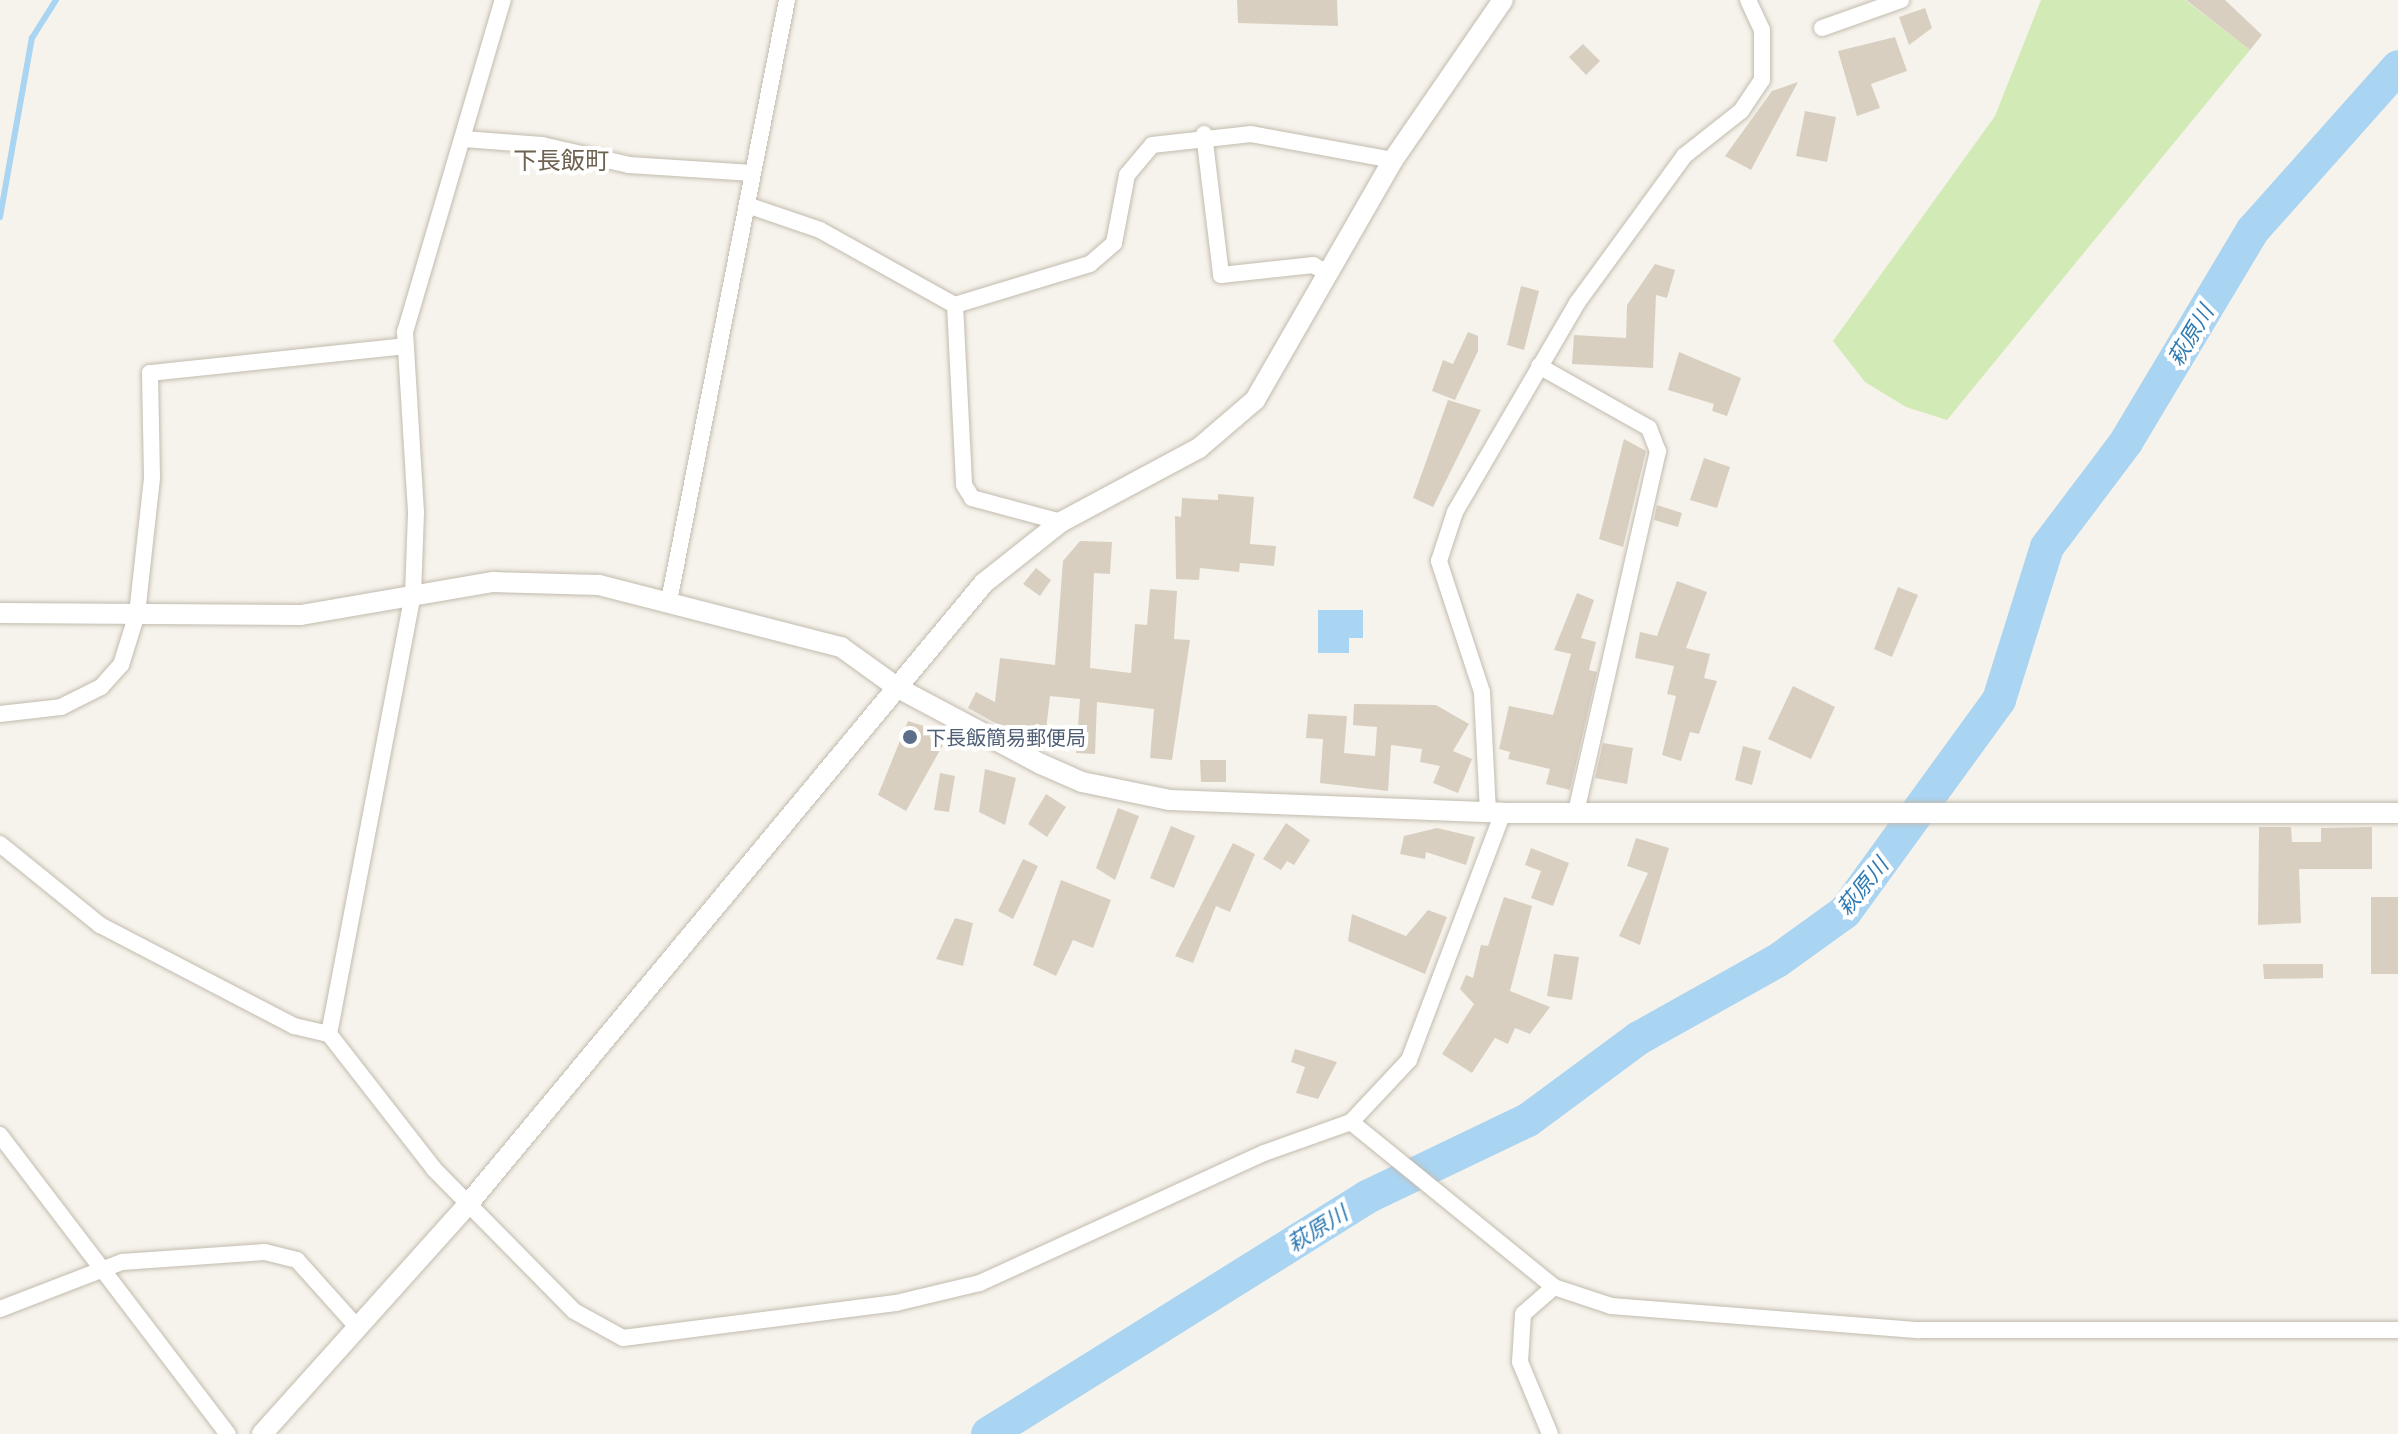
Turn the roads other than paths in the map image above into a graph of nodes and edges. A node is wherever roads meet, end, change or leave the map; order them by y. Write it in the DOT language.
graph roads {
  1 [pos="503,0"];
  2 [pos="787,0"];
  3 [pos="1503,0"];
  4 [pos="1748,0"];
  5 [pos="1901,0"];
  6 [pos="1822,28"];
  7 [pos="1204,134"];
  8 [pos="464,139"];
  9 [pos="1393,160"];
  10 [pos="753,173"];
  11 [pos="747,205"];
  12 [pos="1329,274"];
  13 [pos="955,305"];
  14 [pos="406,346"];
  15 [pos="1539,366"];
  16 [pos="1061,522"];
  17 [pos="413,595"];
  18 [pos="669,601"];
  19 [pos="0,613"];
  20 [pos="137,614"];
  21 [pos="898,688"];
  22 [pos="0,714"];
  23 [pos="1496,812"];
  24 [pos="1576,812"];
  25 [pos="2398,813"];
  26 [pos="1,848"];
  27 [pos="329,1034"];
  28 [pos="1351,1122"];
  29 [pos="0,1135"];
  30 [pos="469,1203"];
  31 [pos="101,1269"];
  32 [pos="1550,1282"];
  33 [pos="0,1309"];
  34 [pos="358,1328"];
  35 [pos="2398,1330"];
  36 [pos="228,1434"];
  37 [pos="262,1434"];
  38 [pos="1550,1434"];
  1 -- 8 [label="street"];
  2 -- 10 [label="street"];
  3 -- 9 [label="street"];
  4 -- 15 [label="street"];
  5 -- 6 [label="street"];
  7 -- 9 [label="street"];
  7 -- 12 [label="street"];
  7 -- 13 [label="street"];
  8 -- 10 [label="street"];
  8 -- 14 [label="street"];
  9 -- 12 [label="street"];
  10 -- 11 [label="street"];
  11 -- 13 [label="street"];
  11 -- 18 [label="street"];
  12 -- 16 [label="street"];
  13 -- 16 [label="street"];
  14 -- 17 [label="street"];
  14 -- 20 [label="street"];
  15 -- 23 [label="street"];
  15 -- 24 [label="street"];
  16 -- 21 [label="street"];
  17 -- 18 [label="street"];
  17 -- 20 [label="street"];
  17 -- 27 [label="street"];
  18 -- 21 [label="street"];
  19 -- 20 [label="street"];
  20 -- 22 [label="street"];
  21 -- 23 [label="street"];
  21 -- 30 [label="street"];
  23 -- 24 [label="street"];
  23 -- 28 [label="street"];
  24 -- 25 [label="street"];
  26 -- 27 [label="street"];
  27 -- 30 [label="street"];
  28 -- 30 [label="street"];
  28 -- 32 [label="street"];
  29 -- 31 [label="street"];
  30 -- 34 [label="street"];
  31 -- 33 [label="street"];
  31 -- 34 [label="street"];
  31 -- 36 [label="street"];
  32 -- 35 [label="street"];
  32 -- 38 [label="street"];
  34 -- 37 [label="street"];
}
